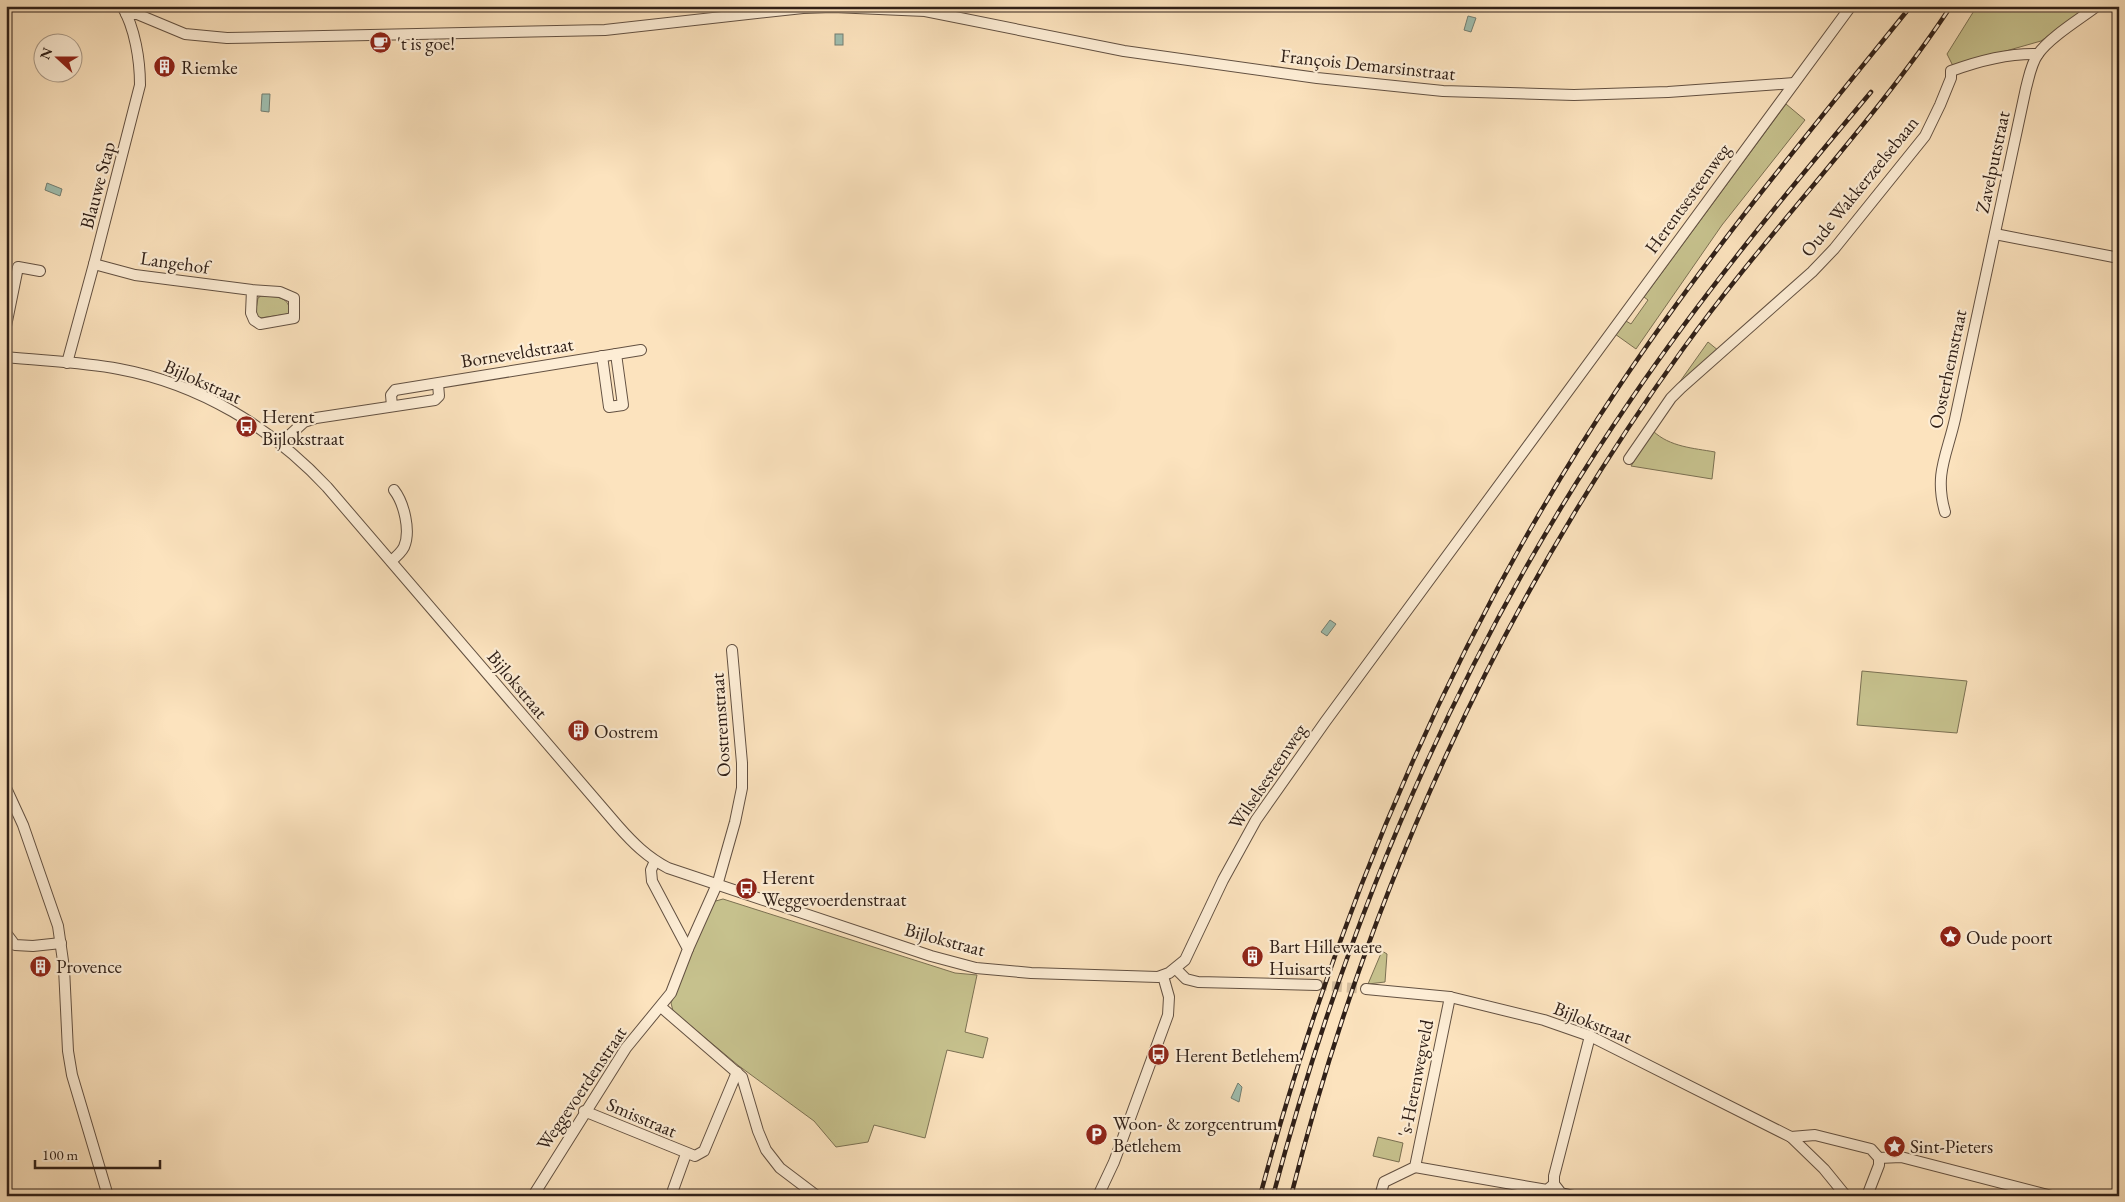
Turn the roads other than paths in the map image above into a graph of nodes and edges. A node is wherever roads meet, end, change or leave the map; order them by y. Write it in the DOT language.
graph roads {
  1 [pos="1851,6"];
  2 [pos="2097,6"];
  3 [pos="124,10"];
  4 [pos="2038,54"];
  5 [pos="1794,83"];
  6 [pos="1995,234"];
  7 [pos="2116,258"];
  8 [pos="94,264"];
  9 [pos="40,271"];
  10 [pos="252,290"];
  11 [pos="6,326"];
  12 [pos="641,350"];
  13 [pos="616,354"];
  14 [pos="602,356"];
  15 [pos="6,357"];
  16 [pos="67,363"];
  17 [pos="438,384"];
  18 [pos="392,406"];
  19 [pos="1552,411"];
  20 [pos="281,443"];
  21 [pos="1629,459"];
  22 [pos="394,490"];
  23 [pos="1945,512"];
  24 [pos="391,561"];
  25 [pos="732,650"];
  26 [pos="6,788"];
  27 [pos="655,861"];
  28 [pos="717,885"];
  29 [pos="6,933"];
  30 [pos="60,943"];
  31 [pos="688,949"];
  32 [pos="1176,969"];
  33 [pos="1163,976"];
  34 [pos="1317,985"];
  35 [pos="1366,989"];
  36 [pos="1450,996"];
  37 [pos="661,1007"];
  38 [pos="1590,1036"];
  39 [pos="737,1072"];
  40 [pos="584,1112"];
  41 [pos="1791,1138"];
  42 [pos="686,1154"];
  43 [pos="1879,1158"];
  44 [pos="1415,1167"];
  45 [pos="1554,1184"];
  46 [pos="812,1194"];
  47 [pos="108,1196"];
  48 [pos="532,1196"];
  49 [pos="675,1196"];
  50 [pos="1098,1196"];
  51 [pos="1380,1196"];
  52 [pos="1574,1196"];
  53 [pos="1846,1196"];
  54 [pos="1867,1196"];
  55 [pos="2052,1196"];
  1 -- 5 [label="street, Herentsesteenweg"];
  2 -- 4 [label="street, Zavelputstraat"];
  3 -- 5 [label="street, François Demarsinstraat"];
  3 -- 8 [label="street, Blauwe Stap"];
  4 -- 6 [label="street, Zavelputstraat"];
  4 -- 21 [label="street, Oude Wakkerzeelsebaan"];
  5 -- 19 [label="street, Herentsesteenweg"];
  6 -- 7 [label="street, Zavelputstraat"];
  6 -- 23 [label="street, Oosterhemstraat"];
  8 -- 10 [label="street, Langehof"];
  8 -- 16 [label="street, Blauwe Stap"];
  9 -- 11 [label="street"];
  10 -- 10 [label="street, Langehof"];
  12 -- 13 [label="street, Borneveldstraat"];
  13 -- 14 [label="street, Borneveldstraat"];
  13 -- 14 [label="street, Borneveldstraat"];
  14 -- 17 [label="street, Borneveldstraat"];
  15 -- 16 [label="street, Bijlokstraat"];
  16 -- 20 [label="street, Bijlokstraat"];
  17 -- 18 [label="street, Borneveldstraat"];
  17 -- 18 [label="street, Borneveldstraat"];
  18 -- 20 [label="street, Borneveldstraat"];
  19 -- 32 [label="street, Wilselsesteenweg"];
  20 -- 24 [label="street, Bijlokstraat"];
  22 -- 24 [label="street"];
  24 -- 27 [label="street, Bijlokstraat"];
  25 -- 28 [label="street, Oostremstraat"];
  26 -- 30 [label="street"];
  27 -- 28 [label="street, Bijlokstraat"];
  27 -- 31 [label="street"];
  28 -- 31 [label="street, Weggevoerdenstraat"];
  28 -- 33 [label="street, Bijlokstraat"];
  29 -- 30 [label="street"];
  30 -- 47 [label="street"];
  31 -- 37 [label="street, Weggevoerdenstraat"];
  32 -- 33 [label="street, Wilselsesteenweg"];
  32 -- 34 [label="street"];
  33 -- 50 [label="street"];
  35 -- 36 [label="street, Bijlokstraat"];
  36 -- 38 [label="street, Bijlokstraat"];
  36 -- 44 [label="street, 's-Herenwegveld"];
  37 -- 39 [label="street"];
  37 -- 40 [label="street, Weggevoerdenstraat"];
  38 -- 41 [label="street, Bijlokstraat"];
  38 -- 45 [label="street"];
  39 -- 42 [label="street, Smisstraat"];
  39 -- 46 [label="street"];
  40 -- 42 [label="street, Smisstraat"];
  40 -- 48 [label="street, Weggevoerdenstraat"];
  41 -- 43 [label="street"];
  41 -- 53 [label="street, Bijlokstraat"];
  42 -- 49 [label="street, Smisstraat"];
  43 -- 54 [label="street"];
  43 -- 55 [label="street"];
  44 -- 45 [label="street"];
  44 -- 51 [label="street"];
  45 -- 52 [label="street"];
}
